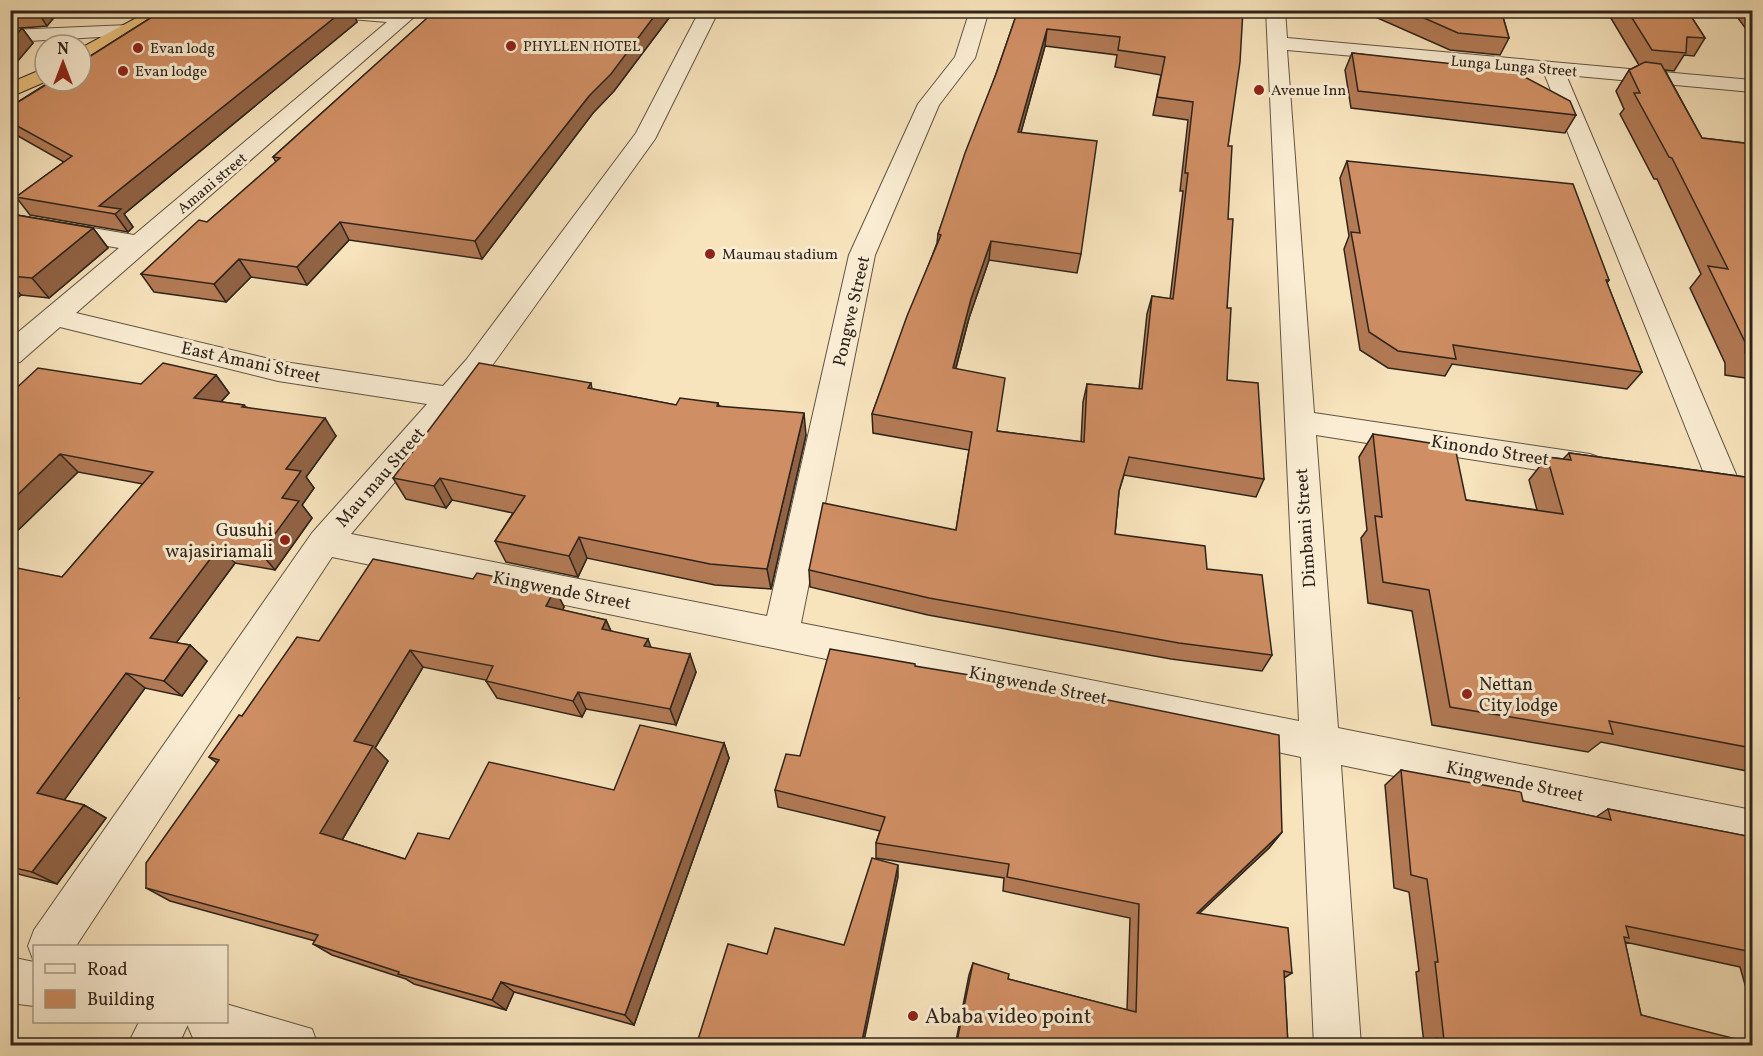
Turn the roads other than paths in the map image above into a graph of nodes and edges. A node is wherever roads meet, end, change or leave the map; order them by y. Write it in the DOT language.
graph roads {
  1 [pos="166,10"];
  2 [pos="314,10"];
  3 [pos="710,10"];
  4 [pos="980,10"];
  5 [pos="1275,10"];
  6 [pos="408,14"];
  7 [pos="129,31"];
  8 [pos="10,36"];
  9 [pos="1276,43"];
  10 [pos="93,50"];
  11 [pos="1553,70"];
  12 [pos="33,80"];
  13 [pos="1752,86"];
  14 [pos="10,91"];
  15 [pos="10,221"];
  16 [pos="141,244"];
  17 [pos="55,317"];
  18 [pos="10,356"];
  19 [pos="450,398"];
  20 [pos="1299,421"];
  21 [pos="1618,470"];
  22 [pos="1689,481"];
  23 [pos="1739,488"];
  24 [pos="324,542"];
  25 [pos="781,633"];
  26 [pos="1318,741"];
  27 [pos="1752,830"];
  28 [pos="51,945"];
  29 [pos="165,1023"];
  30 [pos="213,1023"];
  31 [pos="150,1046"];
  32 [pos="295,1046"];
  33 [pos="1338,1046"];
  1 -- 7 [label="highway"];
  2 -- 6 [label="street"];
  3 -- 19 [label="street, Mau mau Street"];
  4 -- 25 [label="street, Pongwe Street"];
  5 -- 9 [label="street, Dimbani Street"];
  6 -- 16 [label="street, Amani street"];
  7 -- 8 [label="street"];
  7 -- 10 [label="highway"];
  9 -- 11 [label="street, Lunga Lunga Street"];
  9 -- 20 [label="street, Dimbani Street"];
  11 -- 13 [label="street, Lunga Lunga Street"];
  11 -- 23 [label="street"];
  12 -- 14 [label="highway"];
  15 -- 16 [label="street"];
  16 -- 17 [label="street, Amani street"];
  17 -- 18 [label="street, Amani street"];
  17 -- 19 [label="street, East Amani Street"];
  19 -- 24 [label="street, Mau mau Street"];
  20 -- 21 [label="street, Kinondo Street"];
  20 -- 26 [label="street, Dimbani Street"];
  22 -- 23 [label="street"];
  24 -- 25 [label="street, Kingwende Street"];
  24 -- 28 [label="street, Mau mau Street"];
  25 -- 26 [label="street, Kingwende Street"];
  26 -- 27 [label="street, Kingwende Street"];
  26 -- 33 [label="street, Dimbani Street"];
  29 -- 31 [label="street"];
  30 -- 32 [label="street"];
}
